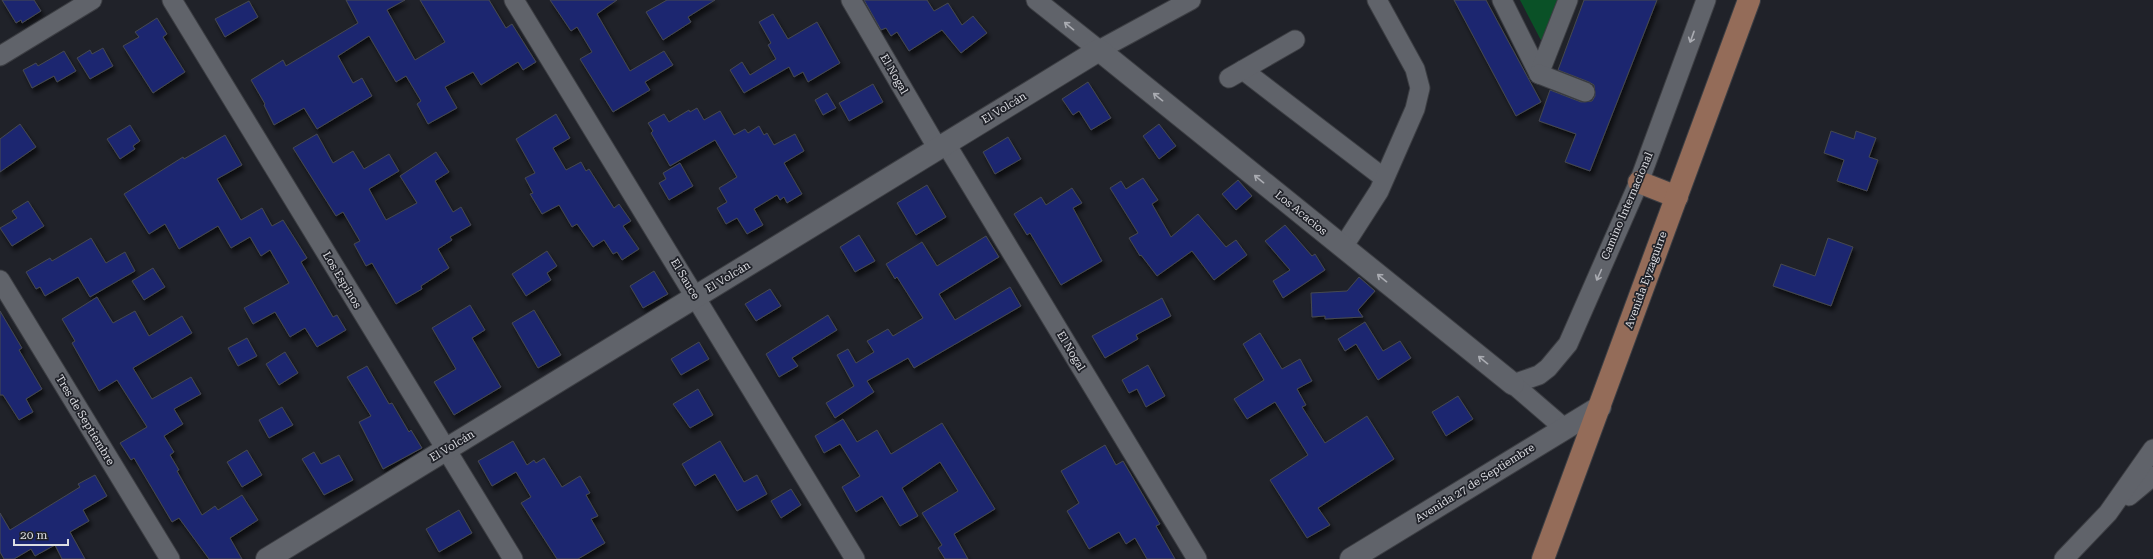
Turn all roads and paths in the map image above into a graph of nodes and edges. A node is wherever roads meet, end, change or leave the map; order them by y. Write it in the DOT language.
graph roads {
  1 [pos="92,0"];
  2 [pos="172,0"];
  3 [pos="514,0"];
  4 [pos="851,0"];
  5 [pos="1036,0"];
  6 [pos="1191,0"];
  7 [pos="1377,0"];
  8 [pos="1502,0"];
  9 [pos="1568,0"];
  10 [pos="1706,0"];
  11 [pos="1749,0"];
  12 [pos="1295,40"];
  13 [pos="1099,50"];
  14 [pos="0,56"];
  15 [pos="1539,74"];
  16 [pos="1585,92"];
  17 [pos="942,146"];
  18 [pos="1384,178"];
  19 [pos="1639,182"];
  20 [pos="1677,197"];
  21 [pos="1343,247"];
  22 [pos="0,280"];
  23 [pos="696,297"];
  24 [pos="1513,384"];
  25 [pos="1600,406"];
  26 [pos="1564,428"];
  27 [pos="2153,449"];
  28 [pos="446,450"];
  29 [pos="2153,476"];
  30 [pos="2108,513"];
  31 [pos="170,559"];
  32 [pos="267,559"];
  33 [pos="512,559"];
  34 [pos="855,559"];
  35 [pos="1197,559"];
  36 [pos="1351,559"];
  37 [pos="1543,559"];
  38 [pos="2064,559"];
  1 -- 14 [label="street"];
  2 -- 28 [label="street, Los Espinos"];
  3 -- 23 [label="street, El Sauce"];
  4 -- 17 [label="street, El Nogal"];
  13 -- 5 [label="street, Los Acacios, one-way"];
  6 -- 13 [label="street, El Volcán"];
  7 -- 18 [label="street"];
  8 -- 15 [label="street"];
  9 -- 15 [label="street"];
  10 -- 19 [label="street, Camino Internacional, one-way"];
  11 -- 20 [label="main road, Avenida Eyzaguirre"];
  12 -- 18 [label="street"];
  13 -- 17 [label="street, El Volcán"];
  21 -- 13 [label="street, Los Acacios, one-way"];
  15 -- 16 [label="street"];
  17 -- 23 [label="street, El Volcán"];
  17 -- 35 [label="street, El Nogal"];
  18 -- 21 [label="street"];
  19 -- 20 [label="main road"];
  19 -- 24 [label="street, Camino Internacional, one-way"];
  20 -- 25 [label="main road, Avenida Eyzaguirre"];
  24 -- 21 [label="street, Los Acacios, one-way"];
  22 -- 31 [label="street, Tres de Septiembre"];
  23 -- 28 [label="street, El Volcán"];
  23 -- 34 [label="street, El Sauce"];
  24 -- 26 [label="street, Los Acacios"];
  25 -- 26 [label="street, Avenida 27 de Septiembre"];
  25 -- 37 [label="main road, Avenida Eyzaguirre"];
  26 -- 36 [label="street, Avenida 27 de Septiembre"];
  27 -- 30 [label="street"];
  28 -- 32 [label="street, El Volcán"];
  28 -- 33 [label="street, Los Espinos"];
  29 -- 30 [label="street"];
  30 -- 38 [label="street"];
}
